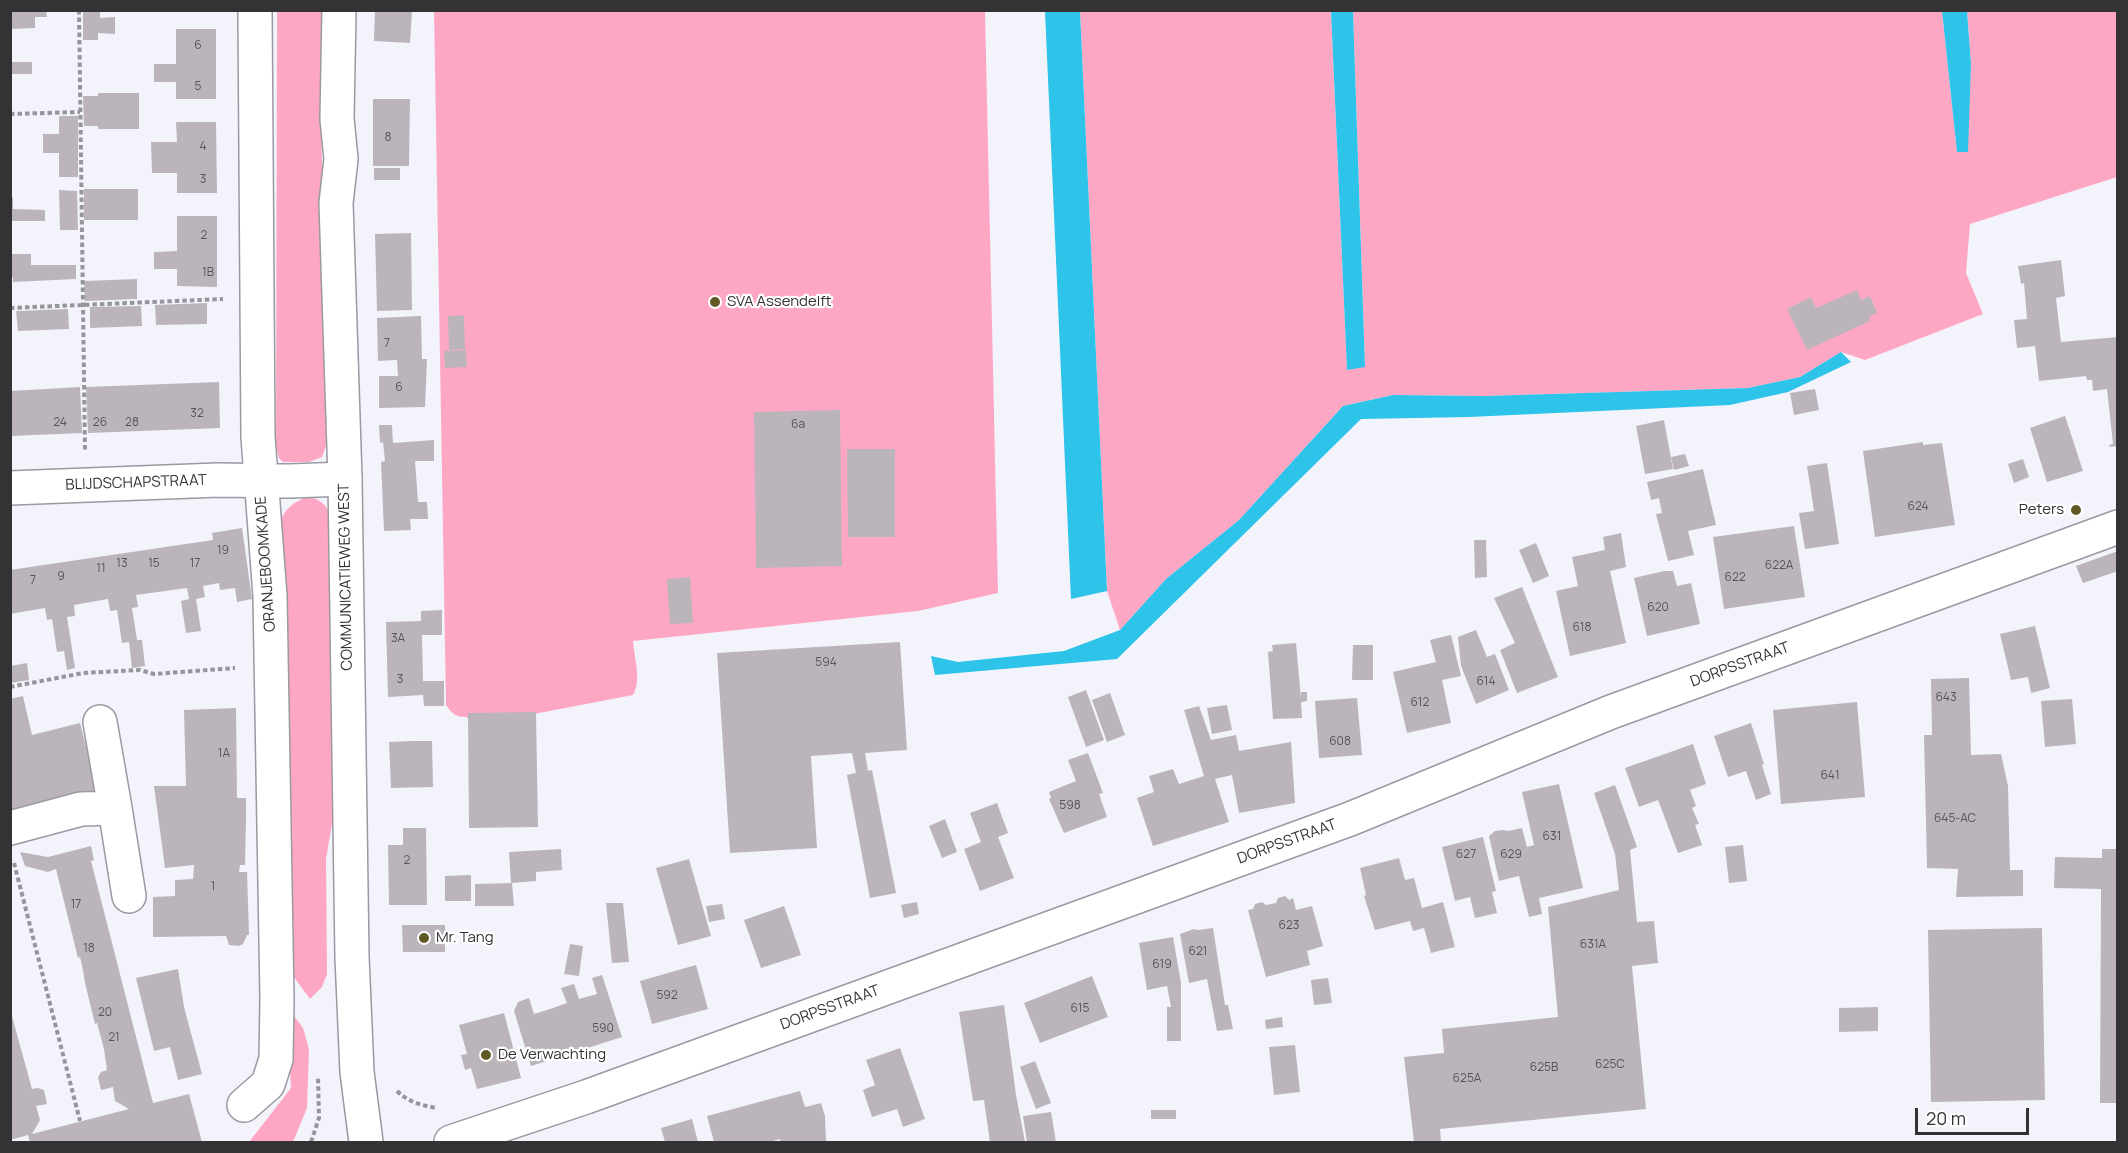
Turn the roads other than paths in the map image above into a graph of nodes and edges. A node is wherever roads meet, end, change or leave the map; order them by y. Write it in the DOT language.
graph roads {
  1 [pos="255,10"];
  2 [pos="339,10"];
  3 [pos="345,479"];
  4 [pos="261,480"];
  5 [pos="10,488"];
  6 [pos="2118,527"];
  7 [pos="100,722"];
  8 [pos="115,808"];
  9 [pos="12,843"];
  10 [pos="129,896"];
  11 [pos="244,1105"];
  12 [pos="366,1143"];
  13 [pos="452,1143"];
  1 -- 4 [label="street, ORANJEBOOMKADE"];
  2 -- 3 [label="street, COMMUNICATIEWEG WEST"];
  3 -- 4 [label="street, BLIJDSCHAPSTRAAT"];
  3 -- 12 [label="street, COMMUNICATIEWEG WEST"];
  4 -- 5 [label="street, BLIJDSCHAPSTRAAT"];
  4 -- 11 [label="street, ORANJEBOOMKADE"];
  6 -- 13 [label="street, DORPSSTRAAT"];
  7 -- 8 [label="street"];
  8 -- 9 [label="street"];
  8 -- 10 [label="street"];
}
